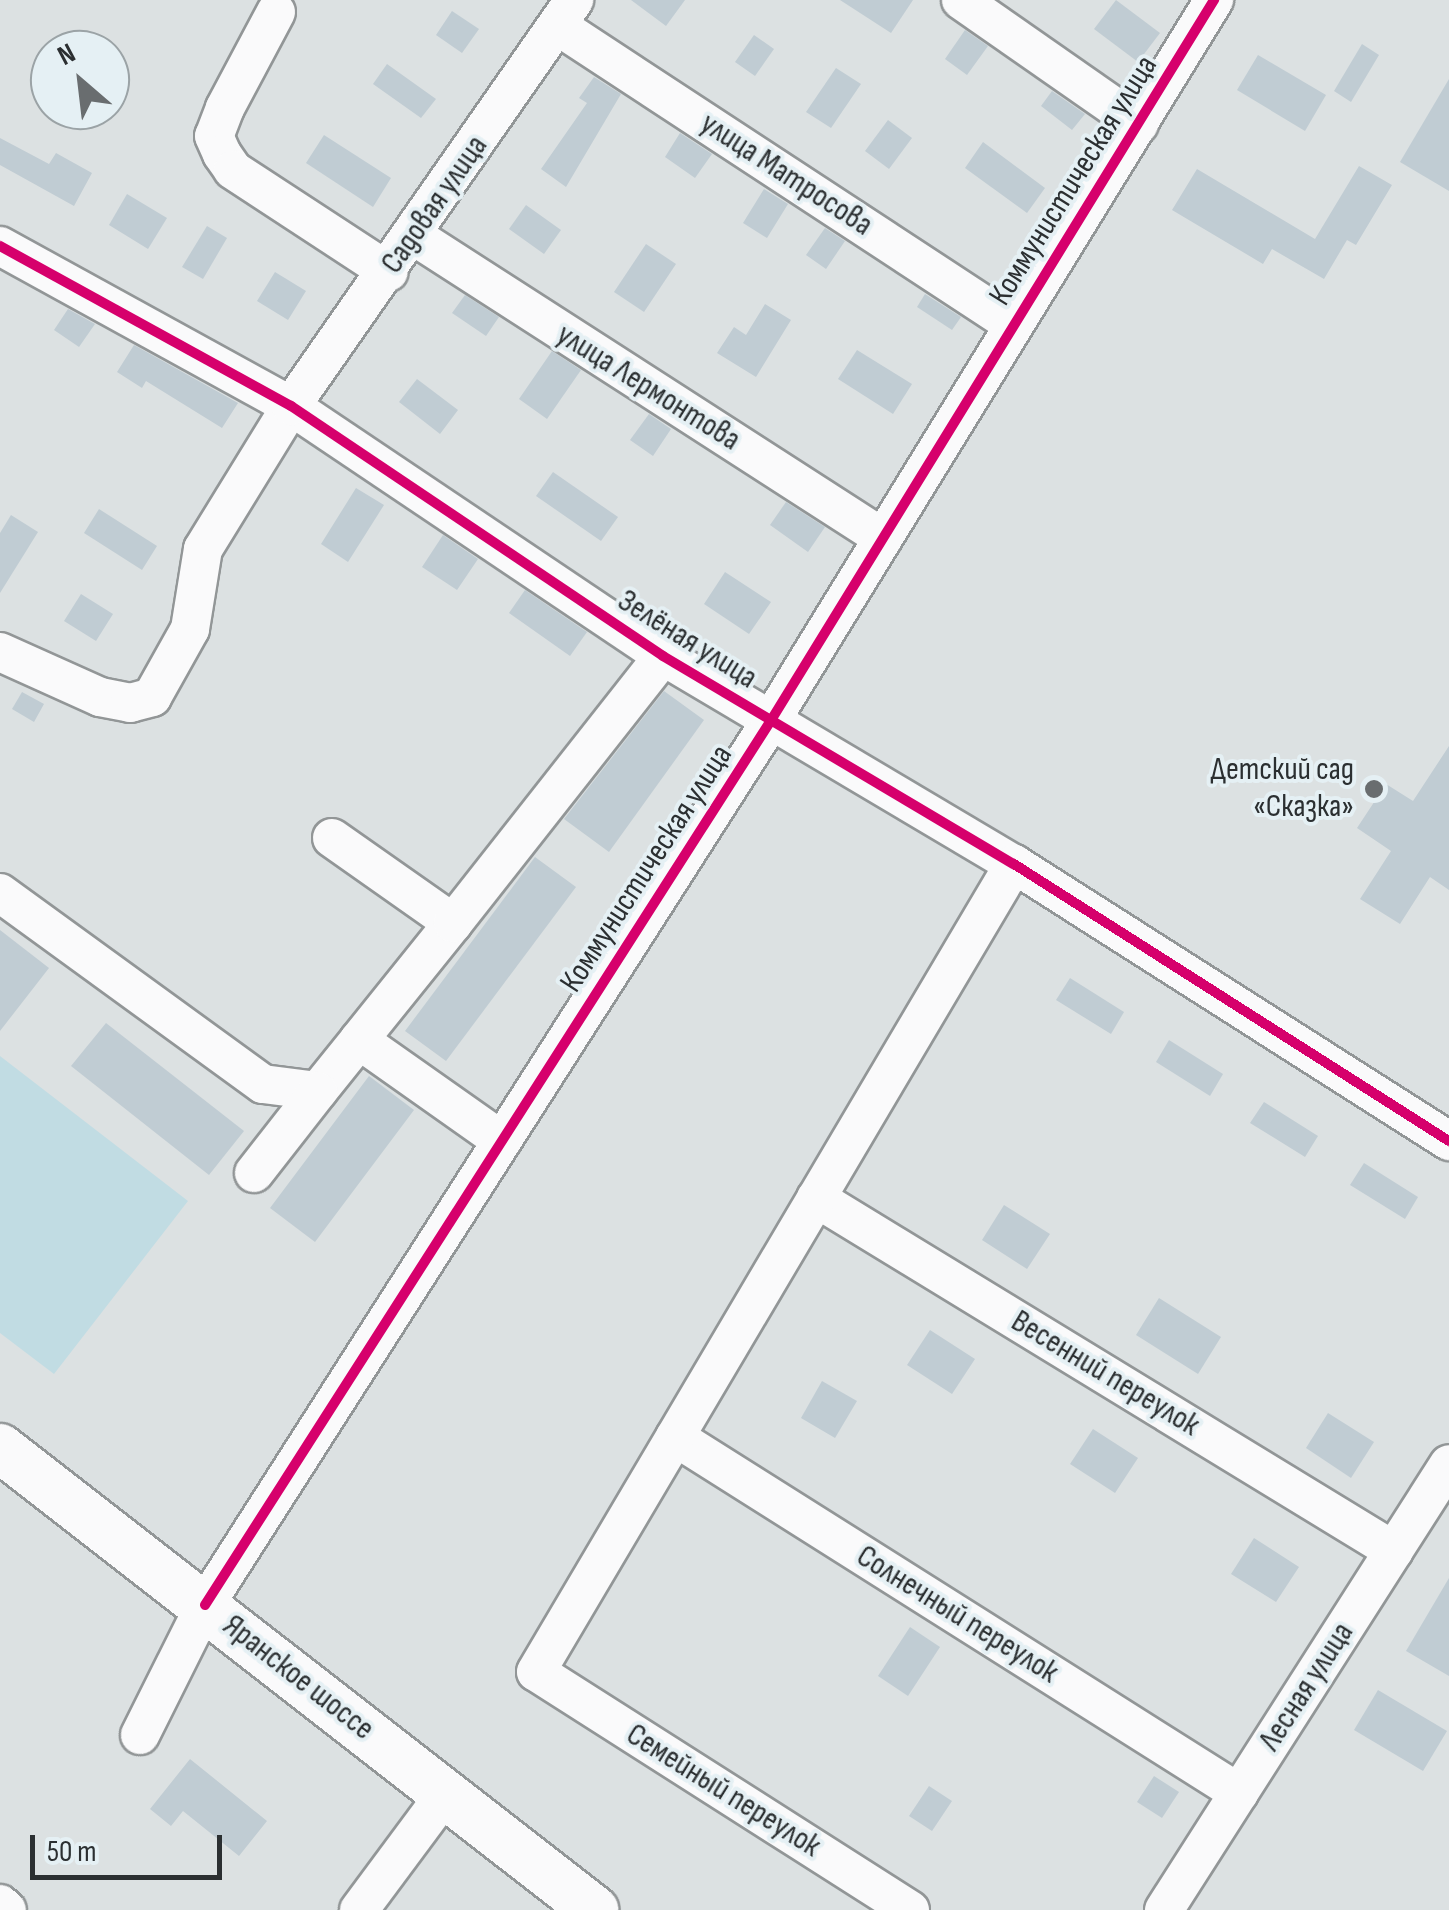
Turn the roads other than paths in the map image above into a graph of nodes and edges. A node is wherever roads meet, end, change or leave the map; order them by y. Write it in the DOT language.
graph roads {
  1 [pos="960,0"];
  2 [pos="1214,0"];
  3 [pos="276,12"];
  4 [pos="566,13"];
  5 [pos="1139,124"];
  6 [pos="414,236"];
  7 [pos="0,246"];
  8 [pos="389,272"];
  9 [pos="1014,325"];
  10 [pos="291,406"];
  11 [pos="883,538"];
  12 [pos="0,652"];
  13 [pos="664,656"];
  14 [pos="770,722"];
  15 [pos="332,838"];
  16 [pos="1014,864"];
  17 [pos="0,893"];
  18 [pos="453,924"];
  19 [pos="360,1040"];
  20 [pos="318,1091"];
  21 [pos="502,1141"];
  22 [pos="1449,1141"];
  23 [pos="254,1172"];
  24 [pos="816,1198"];
  25 [pos="675,1437"];
  26 [pos="0,1448"];
  27 [pos="1449,1464"];
  28 [pos="1394,1550"];
  29 [pos="205,1605"];
  30 [pos="140,1735"];
  31 [pos="1239,1793"];
  32 [pos="445,1794"];
  33 [pos="0,1904"];
  34 [pos="7,1910"];
  35 [pos="359,1910"];
  36 [pos="594,1910"];
  37 [pos="910,1910"];
  38 [pos="1164,1910"];
  1 -- 5 [label="street"];
  2 -- 5 [label="street, Коммунистическая улица"];
  3 -- 8 [label="street"];
  4 -- 6 [label="street, Садовая улица"];
  4 -- 9 [label="street, улица Матросова"];
  5 -- 9 [label="street, Коммунистическая улица"];
  6 -- 8 [label="street, Садовая улица"];
  6 -- 11 [label="street, улица Лермонтова"];
  7 -- 10 [label="street, Зелёная улица"];
  8 -- 10 [label="street, Садовая улица"];
  9 -- 11 [label="street, Коммунистическая улица"];
  10 -- 12 [label="street, Садовая улица"];
  10 -- 13 [label="street, Зелёная улица"];
  11 -- 14 [label="street, Коммунистическая улица"];
  13 -- 14 [label="street, Зелёная улица"];
  13 -- 18 [label="street"];
  14 -- 16 [label="street, Зелёная улица"];
  14 -- 21 [label="street, Коммунистическая улица"];
  15 -- 18 [label="street"];
  16 -- 22 [label="street, Зелёная улица"];
  16 -- 24 [label="street"];
  17 -- 20 [label="street"];
  18 -- 19 [label="street"];
  19 -- 20 [label="street"];
  19 -- 21 [label="street"];
  20 -- 23 [label="street"];
  21 -- 29 [label="street, Коммунистическая улица"];
  24 -- 25 [label="street"];
  24 -- 28 [label="street, Весенний переулок"];
  25 -- 31 [label="street, Солнечный переулок"];
  25 -- 37 [label="street, Семейный переулок"];
  26 -- 29 [label="main road, Яранское шоссе"];
  27 -- 28 [label="street, Лесная улица"];
  28 -- 31 [label="street, Лесная улица"];
  29 -- 30 [label="street, Коммунистическая улица"];
  29 -- 32 [label="main road, Яранское шоссе"];
  31 -- 38 [label="street, Лесная улица"];
  32 -- 35 [label="street"];
  32 -- 36 [label="main road, Яранское шоссе"];
  33 -- 34 [label="street"];
}
